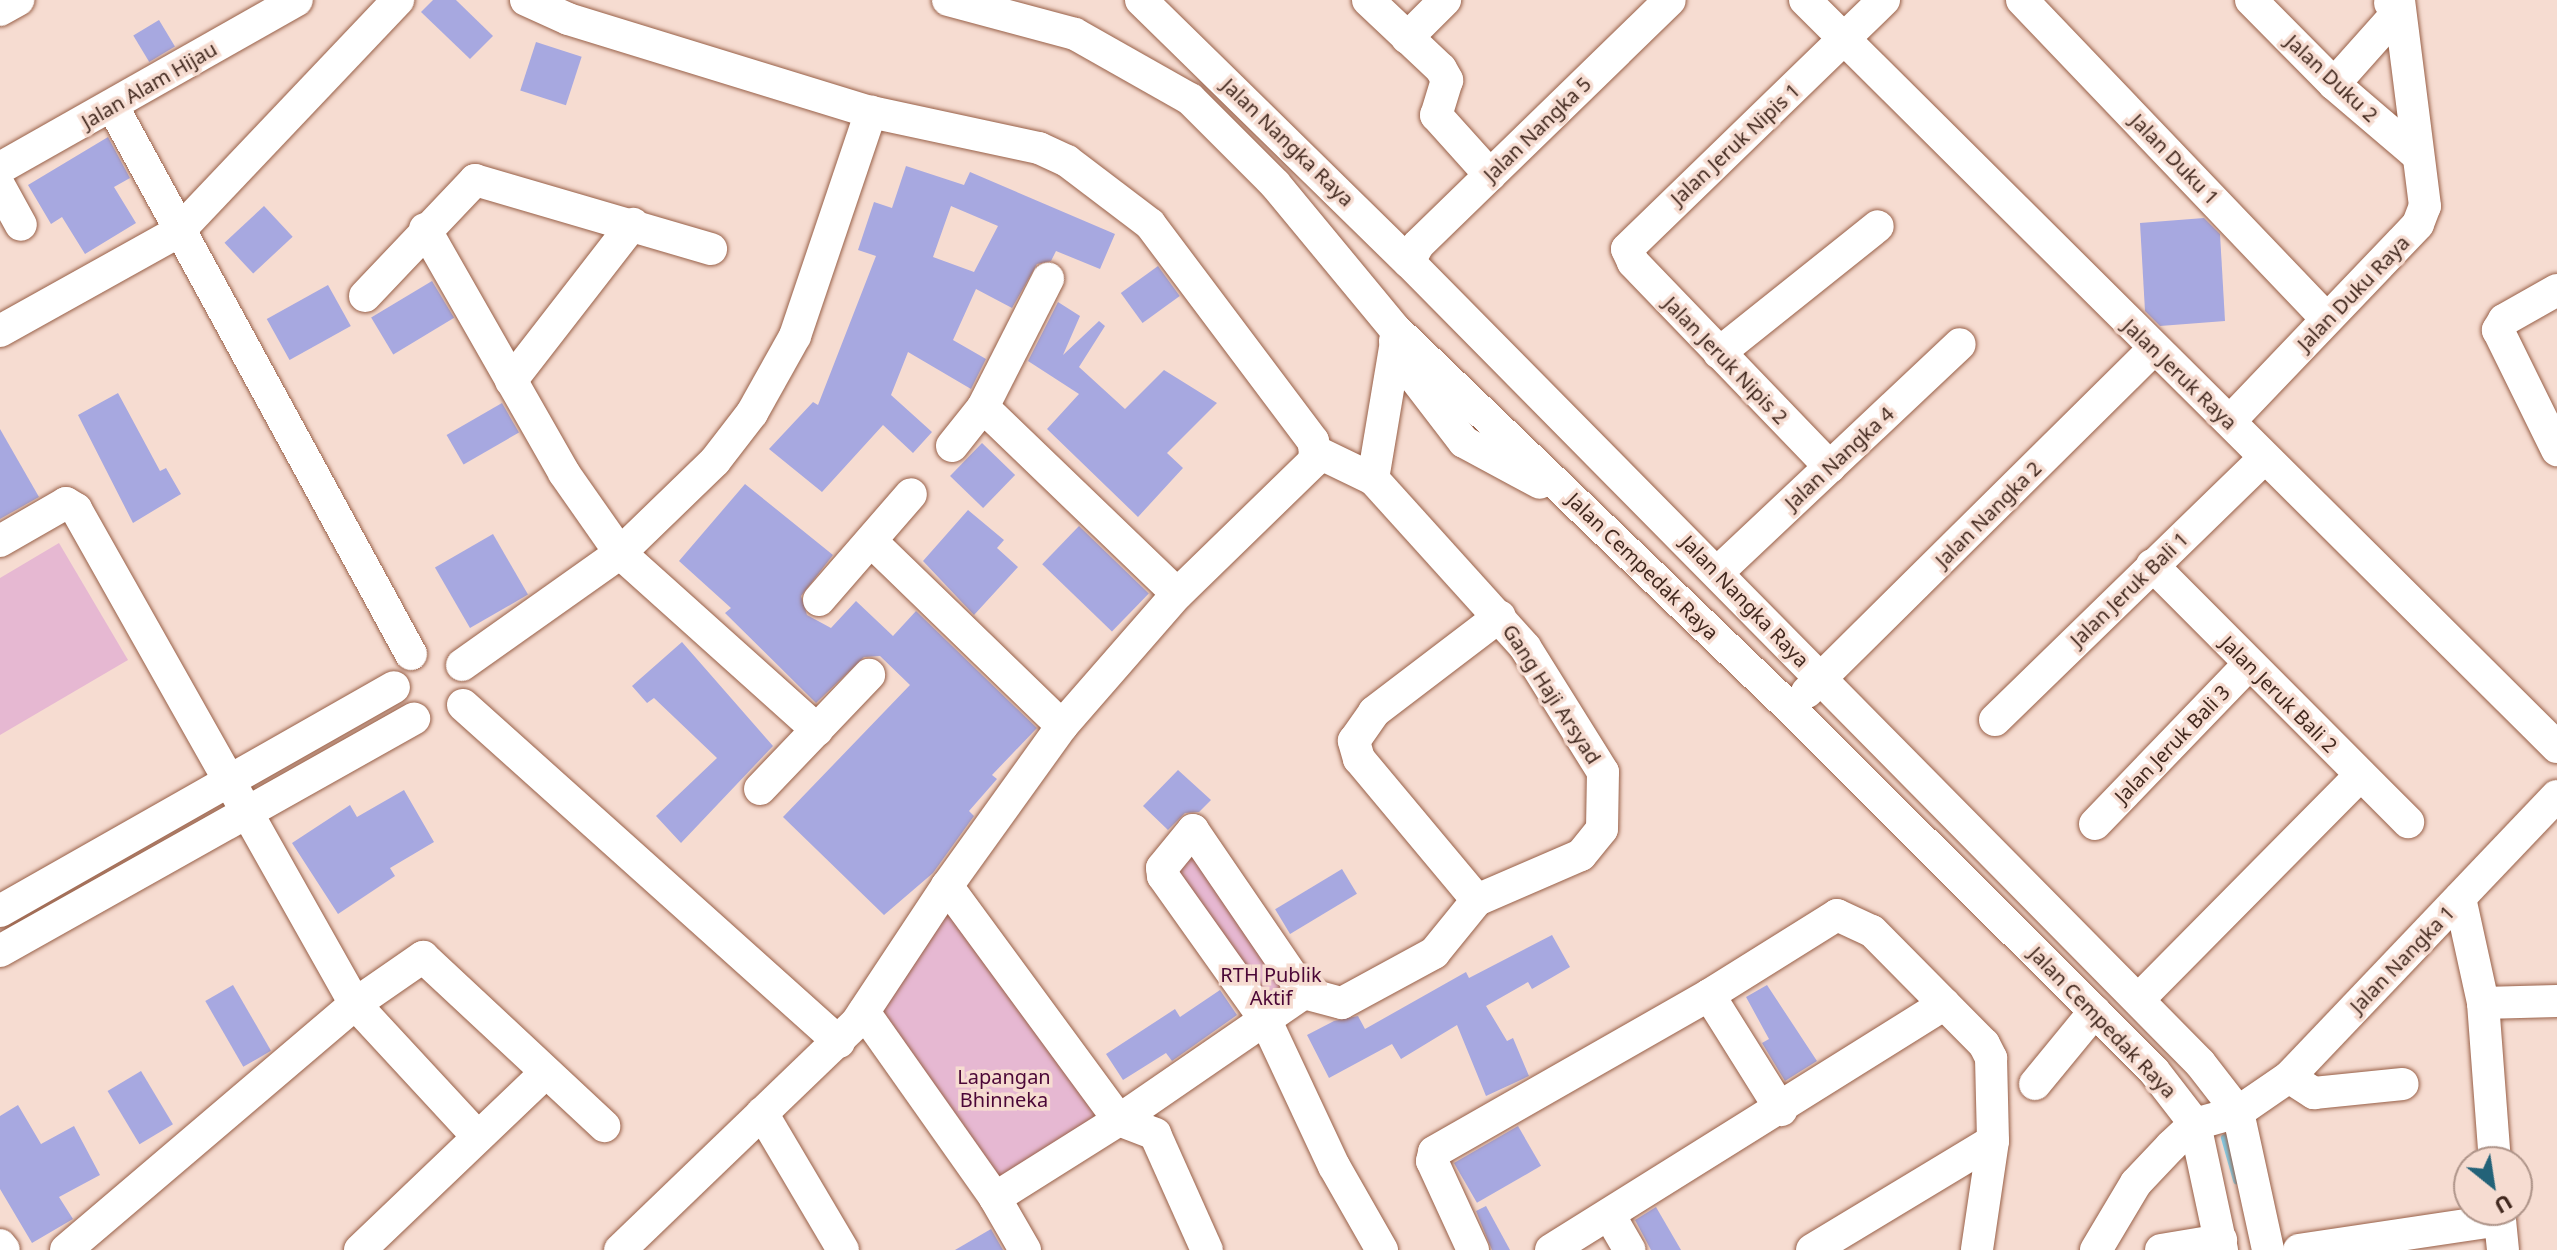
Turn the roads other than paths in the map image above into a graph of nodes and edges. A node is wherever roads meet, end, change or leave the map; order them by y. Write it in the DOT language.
graph roads {
  1 [pos="18,0"];
  2 [pos="297,0"];
  3 [pos="398,0"];
  4 [pos="526,0"];
  5 [pos="948,0"];
  6 [pos="1141,0"];
  7 [pos="1368,0"];
  8 [pos="1445,0"];
  9 [pos="1670,0"];
  10 [pos="1805,0"];
  11 [pos="1884,0"];
  12 [pos="2022,0"];
  13 [pos="2251,0"];
  14 [pos="2395,4"];
  15 [pos="1015,6"];
  16 [pos="0,10"];
  17 [pos="1407,38"];
  18 [pos="1846,42"];
  19 [pos="2334,84"];
  20 [pos="113,107"];
  21 [pos="871,112"];
  22 [pos="1301,154"];
  23 [pos="2416,154"];
  24 [pos="0,168"];
  25 [pos="1490,175"];
  26 [pos="1275,184"];
  27 [pos="0,187"];
  28 [pos="633,224"];
  29 [pos="21,225"];
  30 [pos="1878,226"];
  31 [pos="425,229"];
  32 [pos="178,232"];
  33 [pos="711,249"];
  34 [pos="1627,249"];
  35 [pos="1409,262"];
  36 [pos="1048,279"];
  37 [pos="2557,290"];
  38 [pos="365,296"];
  39 [pos="2327,319"];
  40 [pos="0,331"];
  41 [pos="1394,338"];
  42 [pos="1960,344"];
  43 [pos="2154,349"];
  44 [pos="1719,353"];
  45 [pos="511,381"];
  46 [pos="983,407"];
  47 [pos="2230,421"];
  48 [pos="952,446"];
  49 [pos="2557,450"];
  50 [pos="1315,451"];
  51 [pos="2264,458"];
  52 [pos="1830,467"];
  53 [pos="1373,479"];
  54 [pos="911,494"];
  55 [pos="0,541"];
  56 [pos="871,541"];
  57 [pos="620,553"];
  58 [pos="2152,565"];
  59 [pos="1718,572"];
  60 [pos="1177,594"];
  61 [pos="819,600"];
  62 [pos="1500,616"];
  63 [pos="411,654"];
  64 [pos="2249,664"];
  65 [pos="462,665"];
  66 [pos="869,675"];
  67 [pos="1821,678"];
  68 [pos="394,687"];
  69 [pos="463,705"];
  70 [pos="1790,708"];
  71 [pos="414,719"];
  72 [pos="1995,720"];
  73 [pos="1062,726"];
  74 [pos="817,730"];
  75 [pos="2557,747"];
  76 [pos="2361,775"];
  77 [pos="229,783"];
  78 [pos="760,789"];
  79 [pos="2557,796"];
  80 [pos="245,811"];
  81 [pos="2408,822"];
  82 [pos="2095,824"];
  83 [pos="947,886"];
  84 [pos="2460,898"];
  85 [pos="1477,900"];
  86 [pos="0,911"];
  87 [pos="0,951"];
  88 [pos="1304,993"];
  89 [pos="1709,995"];
  90 [pos="2139,999"];
  91 [pos="2557,1001"];
  92 [pos="2483,1003"];
  93 [pos="355,1004"];
  94 [pos="1945,1004"];
  95 [pos="2095,1011"];
  96 [pos="864,1012"];
  97 [pos="1266,1021"];
  98 [pos="839,1042"];
  99 [pos="546,1072"];
  100 [pos="2289,1077"];
  101 [pos="2035,1084"];
  102 [pos="2403,1084"];
  103 [pos="1781,1110"];
  104 [pos="2238,1112"];
  105 [pos="762,1113"];
  106 [pos="1119,1120"];
  107 [pos="2195,1124"];
  108 [pos="604,1126"];
  109 [pos="478,1137"];
  110 [pos="1993,1141"];
  111 [pos="2494,1146"];
  112 [pos="995,1198"];
  113 [pos="1610,1216"];
  114 [pos="2501,1227"];
  115 [pos="0,1245"];
  116 [pos="2222,1245"];
  117 [pos="834,1246"];
  118 [pos="4,1250"];
  119 [pos="66,1250"];
  120 [pos="360,1250"];
  121 [pos="620,1250"];
  122 [pos="1025,1250"];
  123 [pos="1207,1250"];
  124 [pos="1382,1250"];
  125 [pos="1473,1250"];
  126 [pos="1551,1250"];
  127 [pos="1630,1250"];
  128 [pos="1812,1250"];
  129 [pos="1977,1250"];
  130 [pos="2096,1250"];
  131 [pos="2161,1250"];
  132 [pos="2268,1250"];
  133 [pos="2299,1250"];
  1 -- 16 [label="street"];
  2 -- 20 [label="street, Jalan Alam Hijau"];
  3 -- 32 [label="street"];
  4 -- 21 [label="street"];
  5 -- 15 [label="street, Jalan Cempedak Raya"];
  6 -- 22 [label="street, Jalan Nangka Raya"];
  7 -- 17 [label="street"];
  8 -- 17 [label="street"];
  9 -- 25 [label="street, Jalan Nangka 5"];
  10 -- 18 [label="street, Jalan Jeruk Raya"];
  11 -- 18 [label="street, Jalan Jeruk Nipis 1"];
  12 -- 39 [label="street, Jalan Duku 1"];
  13 -- 19 [label="street, Jalan Duku 2"];
  14 -- 19 [label="street"];
  14 -- 23 [label="street, Jalan Duku Raya"];
  15 -- 26 [label="street, Jalan Cempedak Raya"];
  17 -- 25 [label="street"];
  18 -- 34 [label="street, Jalan Jeruk Nipis 1"];
  18 -- 43 [label="street, Jalan Jeruk Raya"];
  19 -- 23 [label="street, Jalan Duku 2"];
  20 -- 24 [label="street, Jalan Alam Hijau"];
  20 -- 32 [label="street"];
  21 -- 50 [label="street"];
  21 -- 57 [label="street"];
  22 -- 26 [label="street"];
  22 -- 35 [label="street, Jalan Nangka Raya"];
  23 -- 39 [label="street, Jalan Duku Raya"];
  25 -- 35 [label="street, Jalan Nangka 5"];
  26 -- 41 [label="street, Jalan Cempedak Raya"];
  27 -- 29 [label="street"];
  28 -- 31 [label="street"];
  28 -- 33 [label="street"];
  28 -- 45 [label="street"];
  30 -- 44 [label="street"];
  31 -- 38 [label="street"];
  31 -- 45 [label="street"];
  32 -- 40 [label="street"];
  32 -- 63 [label="street"];
  34 -- 44 [label="street, Jalan Jeruk Nipis 2"];
  35 -- 59 [label="street, Jalan Nangka Raya"];
  36 -- 46 [label="street"];
  37 -- 49 [label="street"];
  39 -- 47 [label="street, Jalan Duku Raya"];
  41 -- 53 [label="street"];
  41 -- 70 [label="street, Jalan Cempedak Raya"];
  42 -- 52 [label="street, Jalan Nangka 4"];
  43 -- 47 [label="street, Jalan Jeruk Raya"];
  43 -- 67 [label="street, Jalan Nangka 2"];
  44 -- 52 [label="street, Jalan Jeruk Nipis 2"];
  45 -- 57 [label="street"];
  46 -- 48 [label="street"];
  46 -- 60 [label="street"];
  47 -- 51 [label="street, Jalan Jeruk Raya"];
  50 -- 53 [label="street"];
  50 -- 60 [label="street"];
  51 -- 58 [label="street, Jalan Jeruk Bali 1"];
  51 -- 75 [label="street, Jalan Jeruk Raya"];
  52 -- 59 [label="street, Jalan Nangka 4"];
  53 -- 62 [label="street, Gang Haji Arsyad"];
  54 -- 56 [label="street"];
  55 -- 77 [label="street"];
  56 -- 61 [label="street"];
  56 -- 73 [label="street"];
  57 -- 65 [label="street"];
  57 -- 74 [label="street"];
  58 -- 64 [label="street, Jalan Jeruk Bali 2"];
  58 -- 72 [label="street, Jalan Jeruk Bali 1"];
  59 -- 67 [label="street, Jalan Nangka Raya"];
  60 -- 73 [label="street"];
  62 -- 85 [label="street, Gang Haji Arsyad"];
  62 -- 85 [label="street"];
  63 -- 65 [label="street"];
  63 -- 68 [label="street"];
  64 -- 76 [label="street, Jalan Jeruk Bali 2"];
  64 -- 82 [label="street, Jalan Jeruk Bali 3"];
  65 -- 69 [label="street"];
  66 -- 74 [label="street"];
  67 -- 70 [label="street, Jalan Nangka 2"];
  67 -- 90 [label="street, Jalan Nangka Raya"];
  68 -- 71 [label="street"];
  68 -- 77 [label="street"];
  69 -- 71 [label="street"];
  69 -- 98 [label="street"];
  70 -- 95 [label="street, Jalan Cempedak Raya"];
  71 -- 80 [label="street"];
  73 -- 83 [label="street"];
  74 -- 78 [label="street"];
  76 -- 81 [label="street, Jalan Jeruk Bali 2"];
  76 -- 90 [label="street"];
  77 -- 80 [label="street"];
  77 -- 86 [label="street"];
  79 -- 84 [label="street, Jalan Nangka 1"];
  80 -- 87 [label="street"];
  80 -- 93 [label="street"];
  83 -- 96 [label="street"];
  83 -- 106 [label="street"];
  84 -- 92 [label="street"];
  84 -- 100 [label="street, Jalan Nangka 1"];
  85 -- 88 [label="street, Gang Haji Arsyad"];
  88 -- 97 [label="street"];
  88 -- 97 [label="street"];
  89 -- 94 [label="street"];
  89 -- 103 [label="street"];
  89 -- 125 [label="street"];
  90 -- 104 [label="street, Jalan Nangka Raya"];
  91 -- 92 [label="street"];
  92 -- 111 [label="street"];
  93 -- 99 [label="street"];
  93 -- 109 [label="street"];
  93 -- 119 [label="street"];
  94 -- 103 [label="street"];
  94 -- 110 [label="street"];
  95 -- 101 [label="street"];
  95 -- 107 [label="street, Jalan Cempedak Raya"];
  96 -- 98 [label="street"];
  96 -- 112 [label="street"];
  97 -- 106 [label="street"];
  97 -- 124 [label="street"];
  98 -- 105 [label="street"];
  99 -- 108 [label="street"];
  99 -- 109 [label="street"];
  100 -- 102 [label="street"];
  100 -- 104 [label="street, Jalan Nangka 1"];
  103 -- 113 [label="street"];
  104 -- 107 [label="street, Jalan Nangka 1"];
  104 -- 132 [label="street, Jalan Nangka Raya"];
  105 -- 117 [label="street"];
  105 -- 121 [label="street"];
  106 -- 112 [label="street"];
  106 -- 123 [label="street"];
  107 -- 116 [label="street, Jalan Cempedak Raya"];
  107 -- 130 [label="street"];
  109 -- 120 [label="street"];
  110 -- 128 [label="street"];
  110 -- 129 [label="street"];
  112 -- 122 [label="street"];
  113 -- 126 [label="street"];
  113 -- 127 [label="street"];
  114 -- 133 [label="street"];
  115 -- 118 [label="street"];
  116 -- 131 [label="street"];
}
